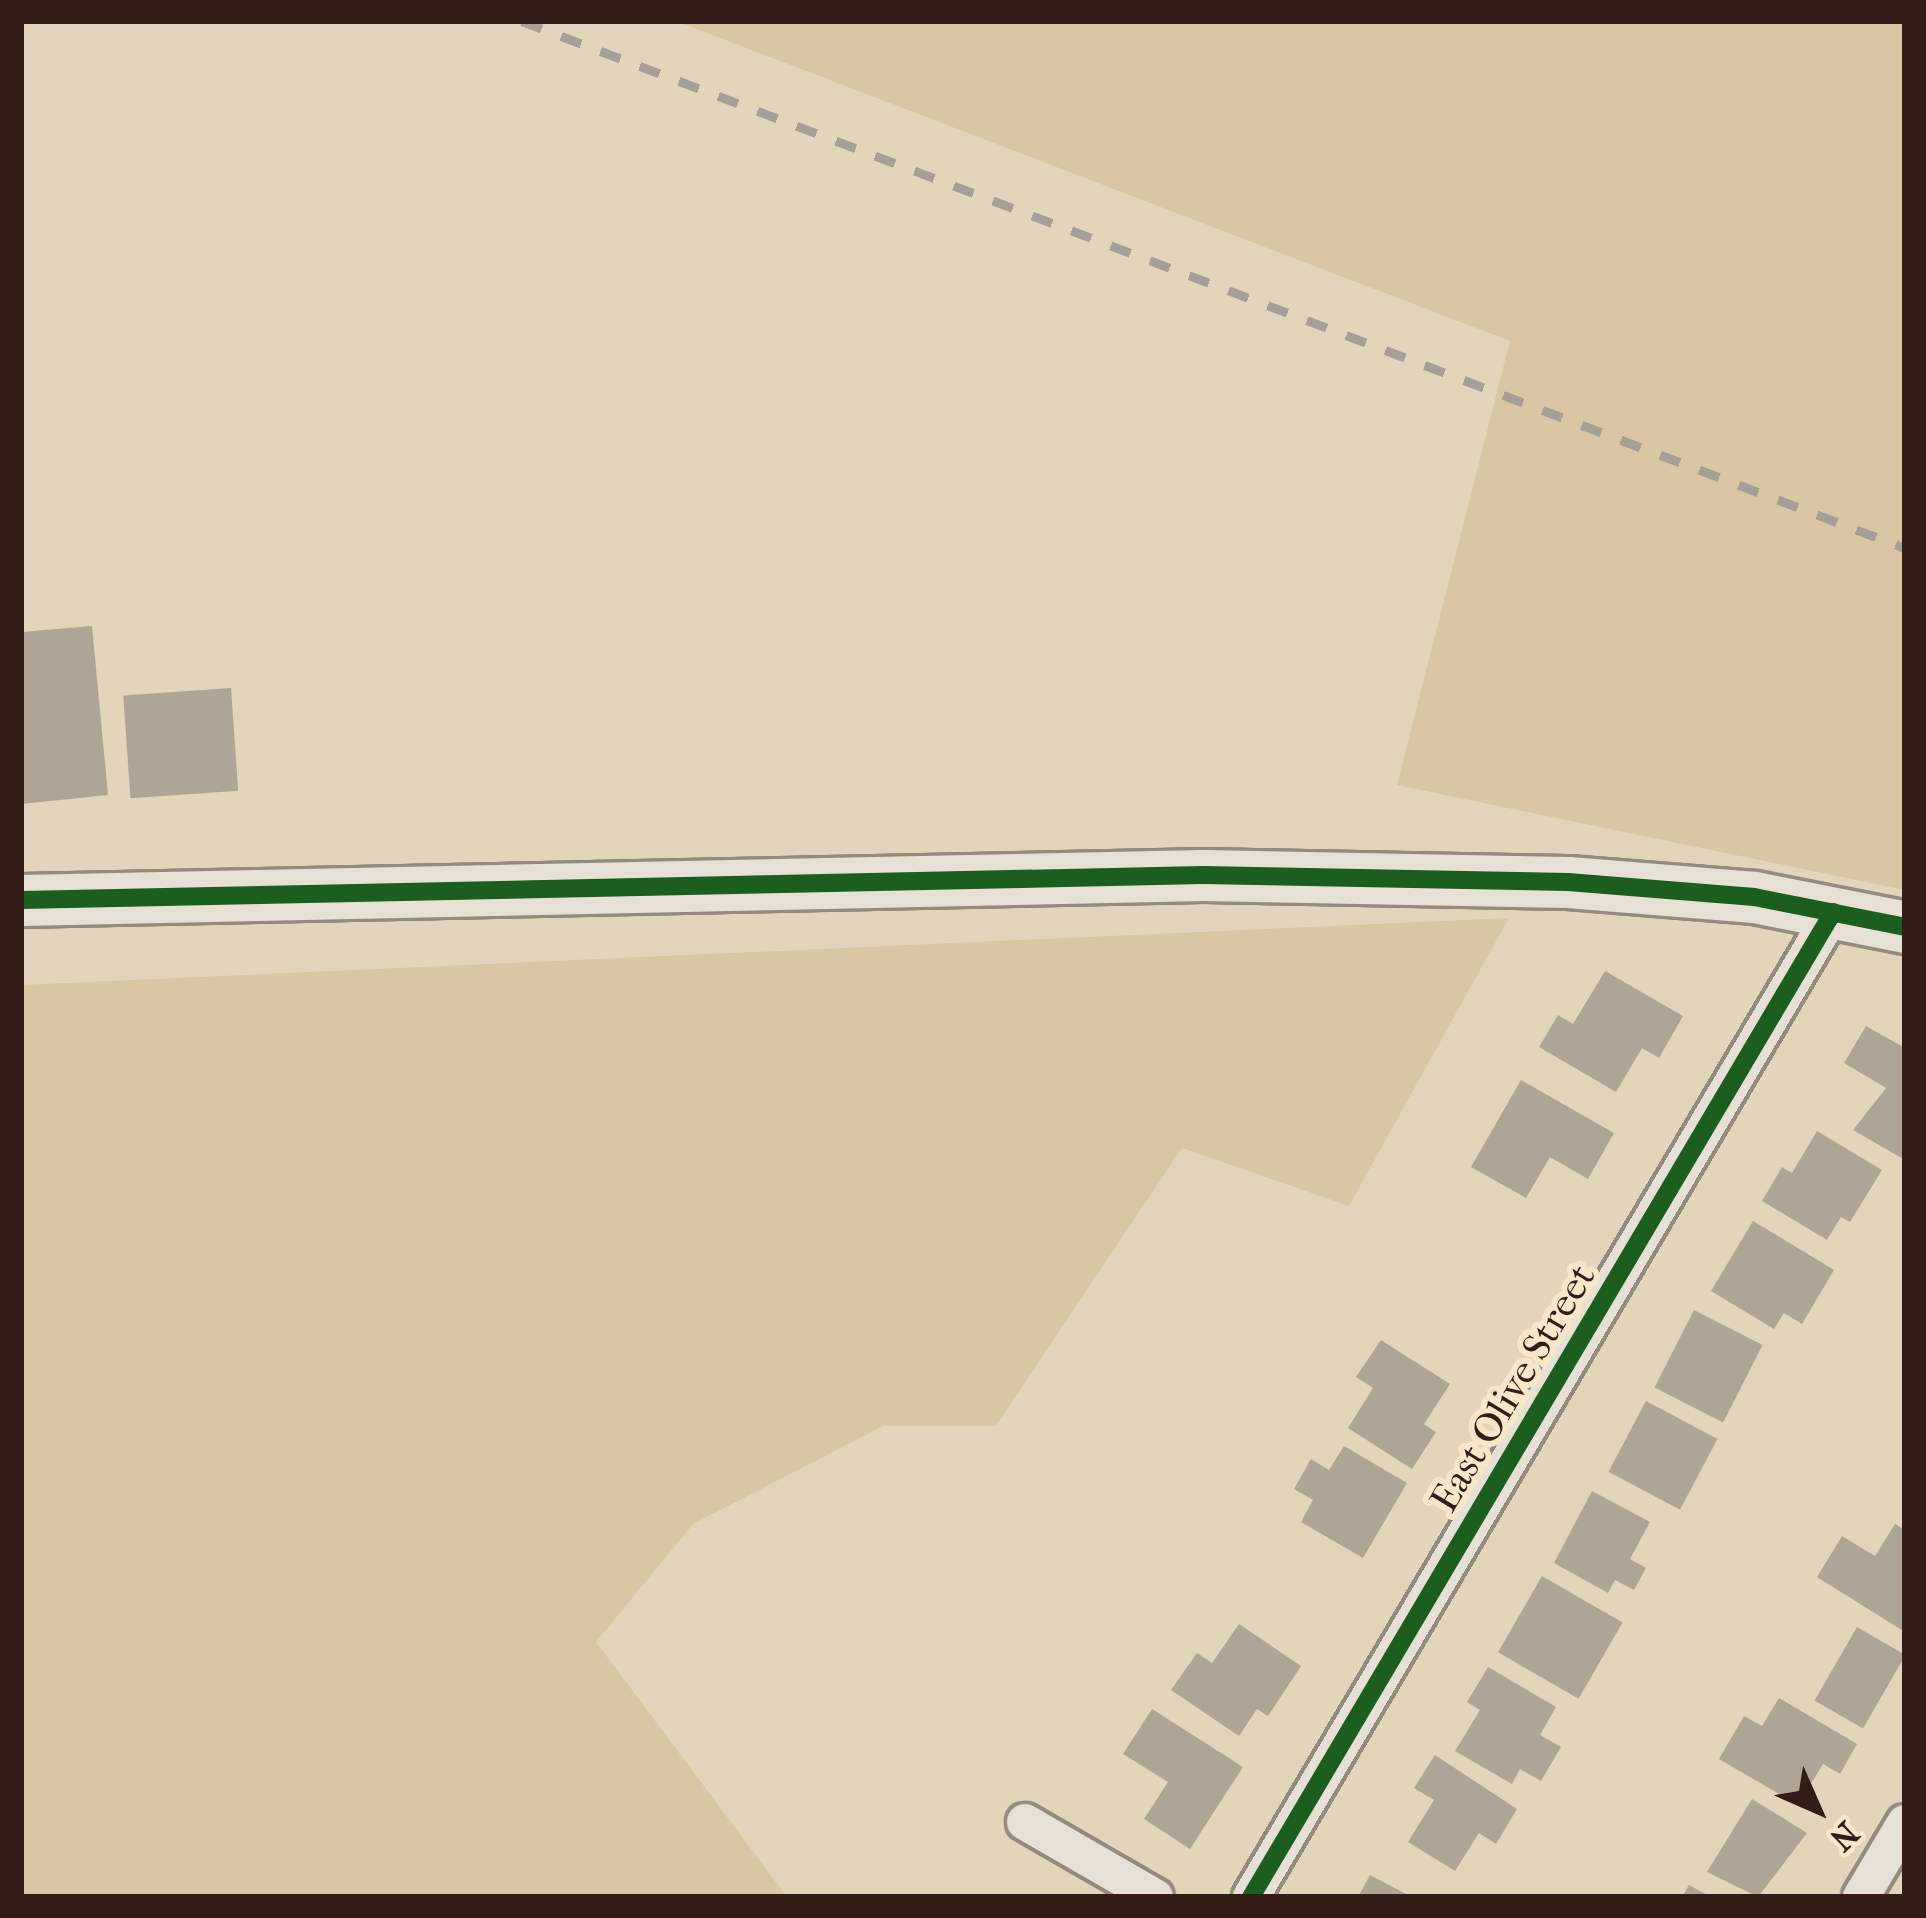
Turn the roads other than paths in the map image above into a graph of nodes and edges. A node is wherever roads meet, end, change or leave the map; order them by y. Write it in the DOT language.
graph roads {
  1 [pos="21,900"];
  2 [pos="1833,912"];
  3 [pos="1905,927"];
  4 [pos="1024,1822"];
  5 [pos="1905,1823"];
  6 [pos="1155,1897"];
  7 [pos="1251,1897"];
  8 [pos="1862,1897"];
  1 -- 2 [label="street"];
  2 -- 3 [label="street"];
  2 -- 7 [label="street, East Olive Street"];
  4 -- 6 [label="street"];
  5 -- 8 [label="street"];
}
